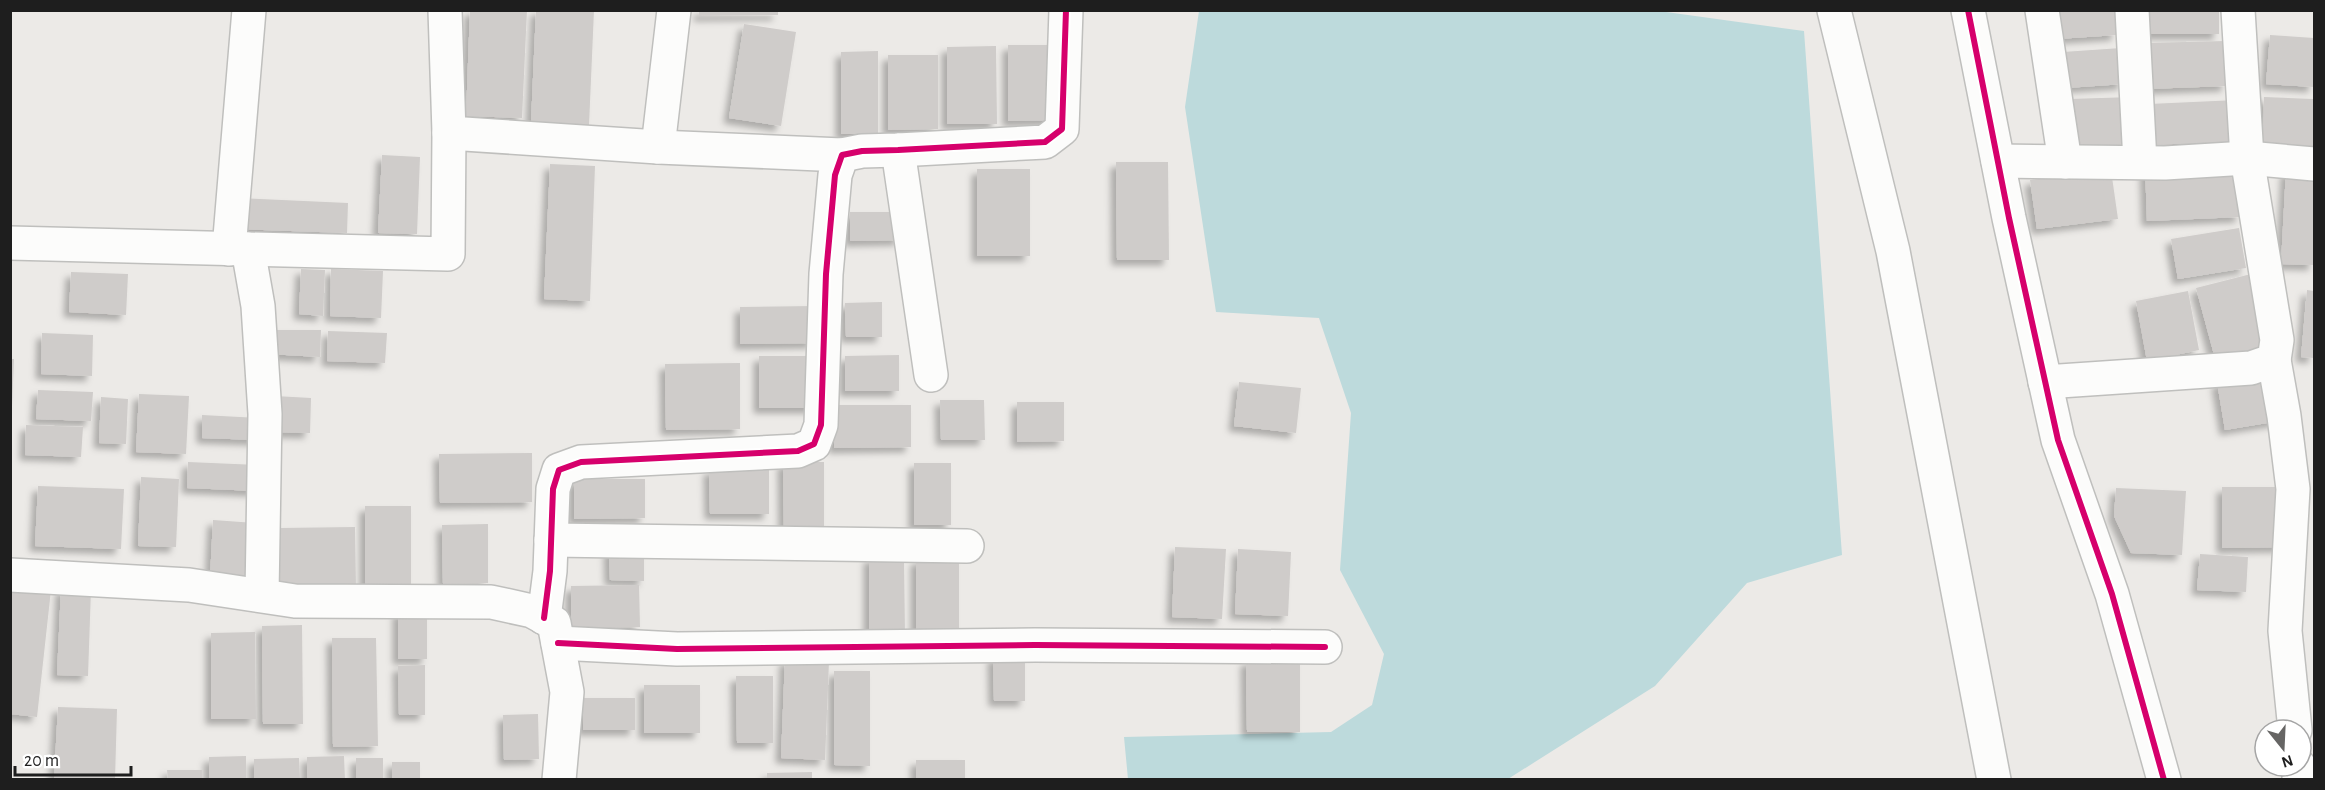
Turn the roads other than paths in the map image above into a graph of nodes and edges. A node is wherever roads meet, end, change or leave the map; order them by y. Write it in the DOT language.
graph roads {
  1 [pos="249,10"];
  2 [pos="445,10"];
  3 [pos="674,10"];
  4 [pos="1065,10"];
  5 [pos="1834,10"];
  6 [pos="1968,10"];
  7 [pos="2042,10"];
  8 [pos="2132,10"];
  9 [pos="2238,10"];
  10 [pos="449,133"];
  11 [pos="658,147"];
  12 [pos="898,150"];
  13 [pos="842,155"];
  14 [pos="2247,158"];
  15 [pos="1998,161"];
  16 [pos="2065,162"];
  17 [pos="2140,162"];
  18 [pos="2314,164"];
  19 [pos="10,243"];
  20 [pos="238,249"];
  21 [pos="2274,360"];
  22 [pos="932,375"];
  23 [pos="2045,382"];
  24 [pos="551,540"];
  25 [pos="967,546"];
  26 [pos="10,575"];
  27 [pos="261,596"];
  28 [pos="551,631"];
  29 [pos="1325,647"];
  30 [pos="2294,718"];
  31 [pos="559,780"];
  32 [pos="1994,780"];
  33 [pos="2164,780"];
  1 -- 20 [label="street"];
  2 -- 10 [label="street"];
  3 -- 11 [label="street"];
  4 -- 12 [label="street"];
  5 -- 32 [label="street"];
  6 -- 15 [label="street"];
  7 -- 16 [label="street"];
  8 -- 17 [label="street"];
  9 -- 14 [label="street"];
  10 -- 11 [label="street"];
  10 -- 20 [label="street"];
  11 -- 13 [label="street"];
  12 -- 13 [label="street"];
  12 -- 22 [label="street"];
  13 -- 24 [label="street"];
  14 -- 17 [label="street"];
  14 -- 18 [label="street"];
  14 -- 21 [label="street"];
  15 -- 16 [label="street"];
  15 -- 23 [label="street"];
  16 -- 17 [label="street"];
  19 -- 20 [label="street"];
  20 -- 27 [label="street"];
  21 -- 23 [label="street"];
  21 -- 30 [label="street"];
  23 -- 33 [label="street"];
  24 -- 25 [label="street"];
  24 -- 28 [label="street"];
  26 -- 27 [label="street"];
  27 -- 28 [label="street"];
  28 -- 29 [label="street"];
  28 -- 31 [label="street"];
}
